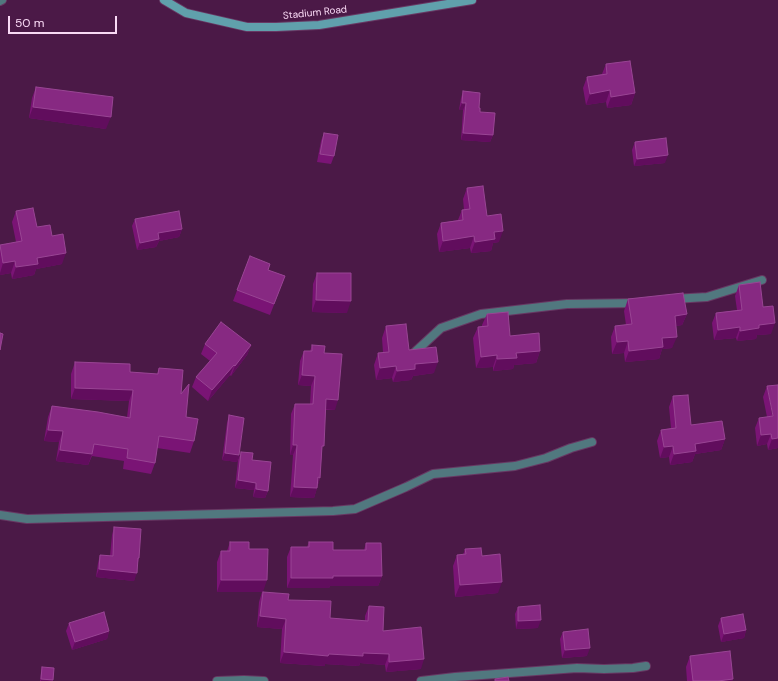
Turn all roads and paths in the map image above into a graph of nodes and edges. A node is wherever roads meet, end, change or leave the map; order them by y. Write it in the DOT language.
graph roads {
  1 [pos="164,0"];
  2 [pos="472,0"];
  3 [pos="762,280"];
  4 [pos="663,300"];
  5 [pos="649,302"];
  6 [pos="415,352"];
  7 [pos="592,442"];
  8 [pos="0,515"];
  9 [pos="646,666"];
  10 [pos="217,681"];
  11 [pos="264,681"];
  12 [pos="421,681"];
  1 -- 2 [label="main road, Stadium Road"];
  3 -- 4 [label="street"];
  5 -- 6 [label="street"];
  7 -- 8 [label="street"];
  9 -- 12 [label="street"];
  10 -- 11 [label="street"];
}
